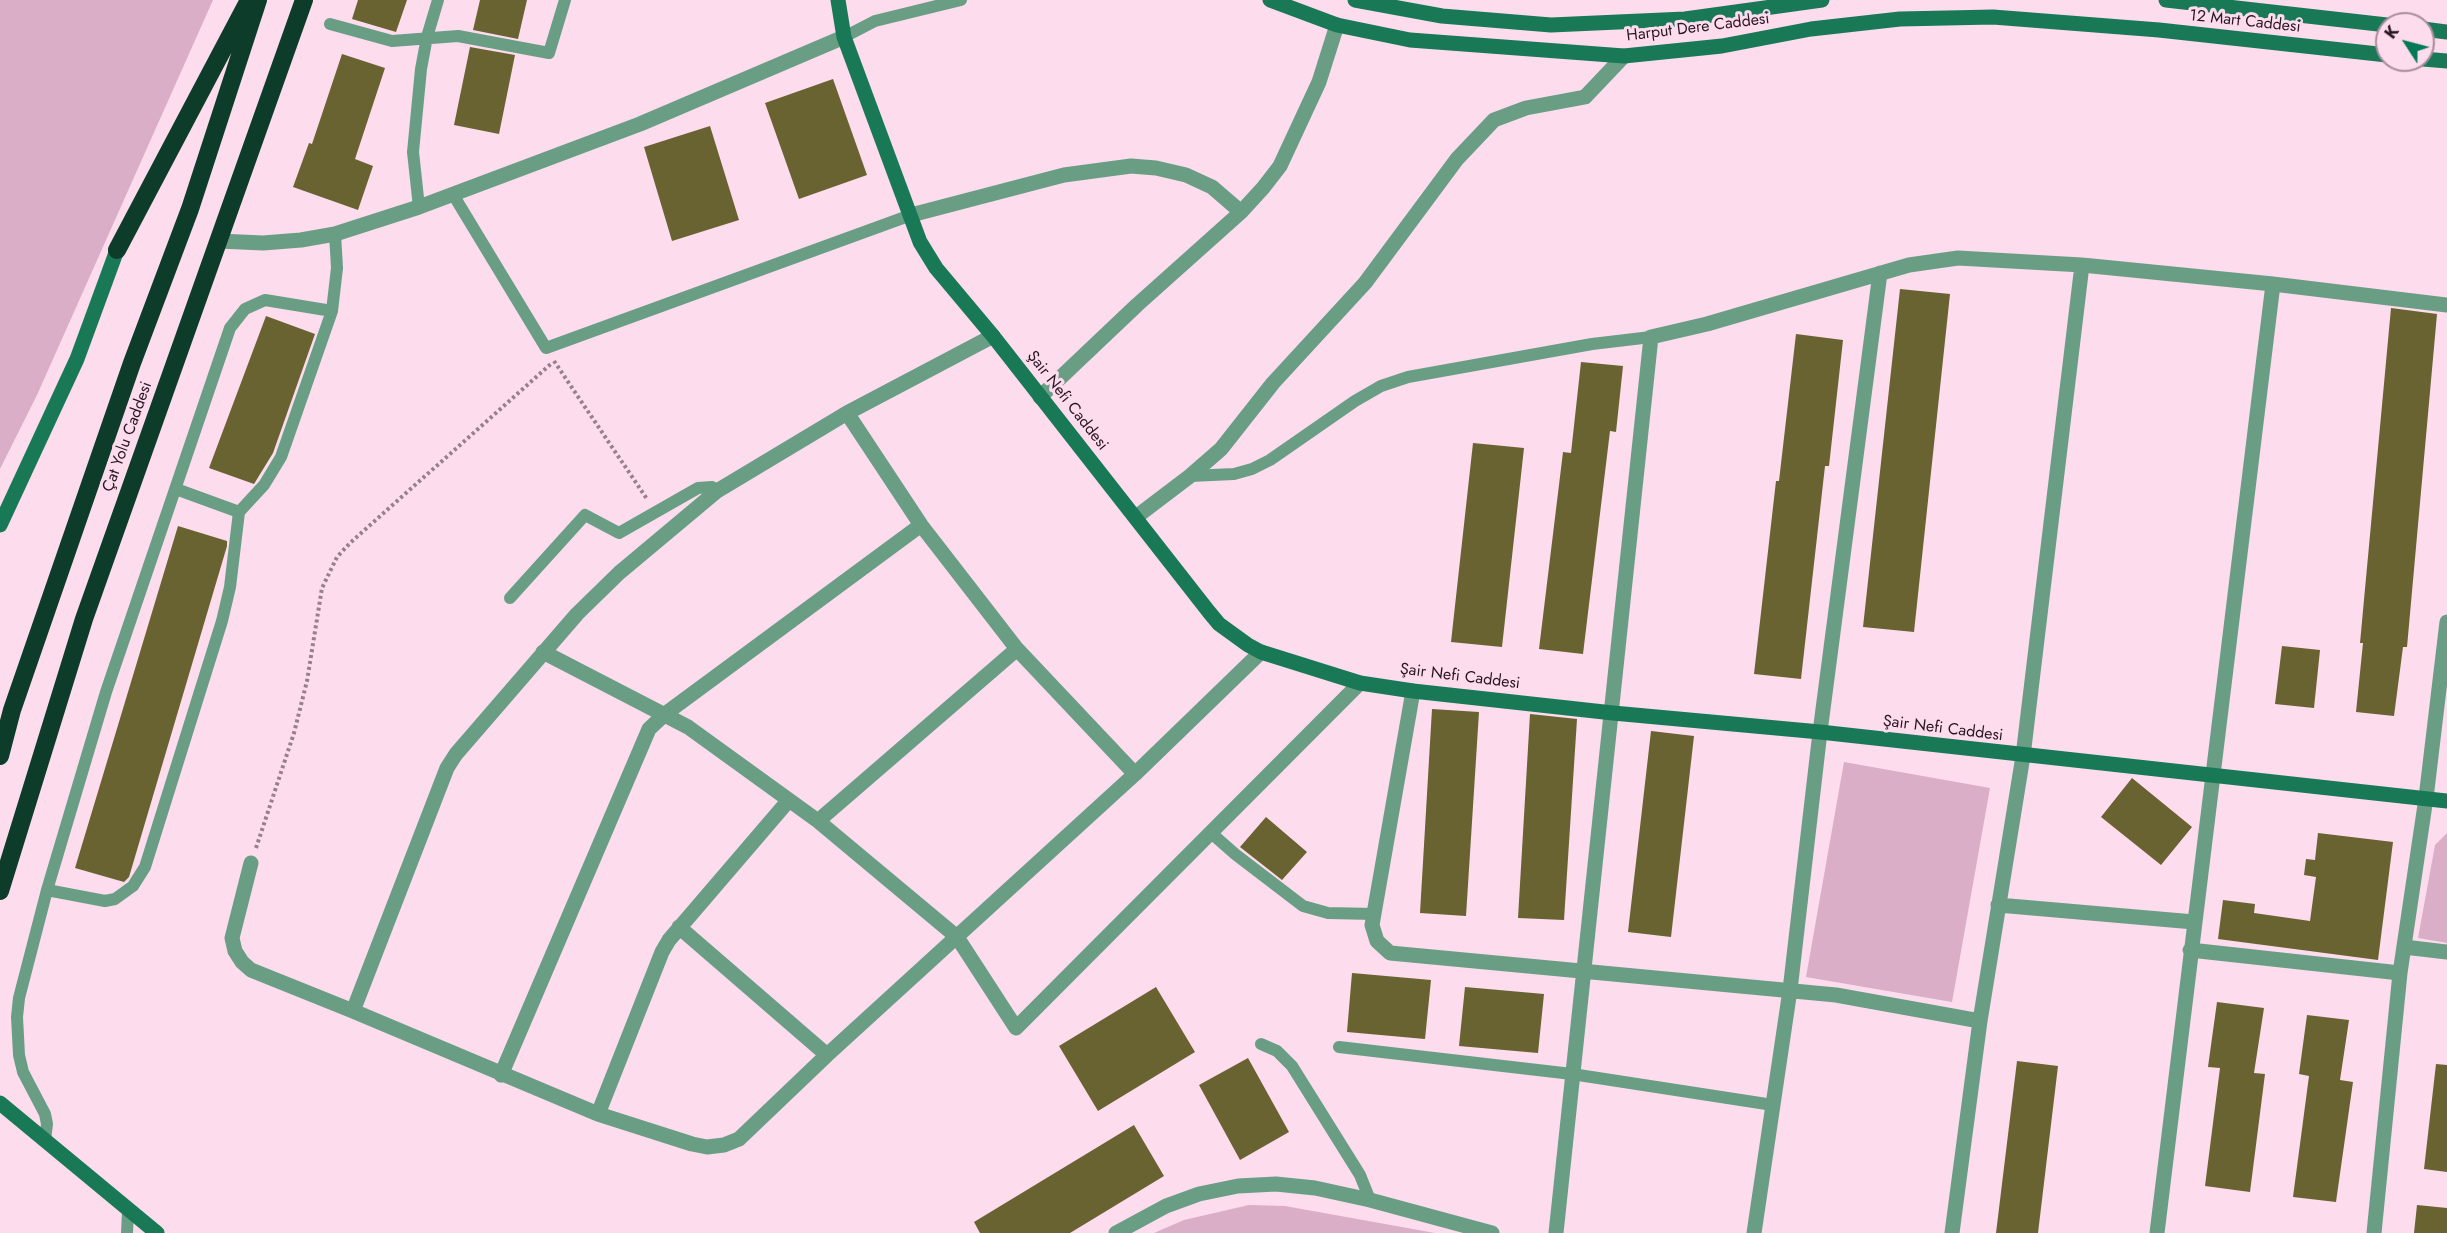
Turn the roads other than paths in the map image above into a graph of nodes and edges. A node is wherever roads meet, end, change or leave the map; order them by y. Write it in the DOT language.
graph roads {
  1 [pos="249,0"];
  2 [pos="258,0"];
  3 [pos="304,0"];
  4 [pos="438,0"];
  5 [pos="565,0"];
  6 [pos="838,0"];
  7 [pos="961,0"];
  8 [pos="1270,0"];
  9 [pos="1354,0"];
  10 [pos="1822,0"];
  11 [pos="2166,0"];
  12 [pos="330,24"];
  13 [pos="2375,24"];
  14 [pos="1338,25"];
  15 [pos="2098,26"];
  16 [pos="427,37"];
  17 [pos="844,37"];
  18 [pos="2375,54"];
  19 [pos="1624,56"];
  20 [pos="454,196"];
  21 [pos="419,207"];
  22 [pos="1241,212"];
  23 [pos="912,215"];
  24 [pos="335,234"];
  25 [pos="219,241"];
  26 [pos="117,250"];
  27 [pos="2082,265"];
  28 [pos="1880,273"];
  29 [pos="2273,284"];
  30 [pos="2447,305"];
  31 [pos="332,310"];
  32 [pos="993,336"];
  33 [pos="1652,337"];
  34 [pos="1040,397"];
  35 [pos="846,413"];
  36 [pos="1190,476"];
  37 [pos="176,489"];
  38 [pos="717,491"];
  39 [pos="238,512"];
  40 [pos="1136,518"];
  41 [pos="0,525"];
  42 [pos="921,525"];
  43 [pos="510,598"];
  44 [pos="2447,622"];
  45 [pos="1017,650"];
  46 [pos="543,652"];
  47 [pos="1261,652"];
  48 [pos="1360,683"];
  49 [pos="1413,691"];
  50 [pos="1613,713"];
  51 [pos="664,714"];
  52 [pos="1820,732"];
  53 [pos="0,756"];
  54 [pos="2023,756"];
  55 [pos="1135,774"];
  56 [pos="2212,775"];
  57 [pos="2426,798"];
  58 [pos="789,801"];
  59 [pos="2447,801"];
  60 [pos="818,821"];
  61 [pos="1210,832"];
  62 [pos="251,863"];
  63 [pos="47,890"];
  64 [pos="0,891"];
  65 [pos="1998,905"];
  66 [pos="1374,914"];
  67 [pos="2194,922"];
  68 [pos="679,927"];
  69 [pos="957,937"];
  70 [pos="2404,947"];
  71 [pos="2190,950"];
  72 [pos="2447,952"];
  73 [pos="1584,971"];
  74 [pos="2400,973"];
  75 [pos="1790,990"];
  76 [pos="353,1011"];
  77 [pos="1980,1021"];
  78 [pos="1261,1044"];
  79 [pos="1339,1047"];
  80 [pos="827,1055"];
  81 [pos="1572,1074"];
  82 [pos="501,1075"];
  83 [pos="0,1103"];
  84 [pos="1773,1105"];
  85 [pos="598,1114"];
  86 [pos="45,1140"];
  87 [pos="1370,1200"];
  88 [pos="128,1211"];
  89 [pos="127,1233"];
  90 [pos="157,1233"];
  91 [pos="1116,1233"];
  92 [pos="1492,1233"];
  93 [pos="1556,1233"];
  94 [pos="1754,1233"];
  95 [pos="1952,1233"];
  96 [pos="2157,1233"];
  97 [pos="2374,1233"];
  1 -- 26 [label="highway"];
  2 -- 53 [label="highway, Çat Yolu Caddesi"];
  3 -- 25 [label="highway, Çat Yolu Caddesi"];
  4 -- 16 [label="lane"];
  5 -- 16 [label="lane"];
  6 -- 17 [label="street, Şair Nefi Caddesi"];
  7 -- 17 [label="lane"];
  8 -- 14 [label="street, Harput Dere Caddesi"];
  9 -- 10 [label="street, Harput Dere Caddesi"];
  11 -- 13 [label="street, 12 Mart Caddesi"];
  12 -- 16 [label="lane"];
  14 -- 19 [label="street, Harput Dere Caddesi"];
  14 -- 22 [label="street"];
  15 -- 18 [label="street, 12 Mart Caddesi"];
  15 -- 19 [label="street, Harput Dere Caddesi"];
  16 -- 21 [label="lane"];
  17 -- 20 [label="street"];
  17 -- 23 [label="street, Şair Nefi Caddesi"];
  19 -- 36 [label="street"];
  20 -- 21 [label="street"];
  20 -- 23 [label="lane"];
  21 -- 24 [label="street"];
  22 -- 23 [label="street"];
  22 -- 34 [label="street"];
  23 -- 32 [label="street, Şair Nefi Caddesi"];
  24 -- 25 [label="street"];
  24 -- 31 [label="lane"];
  25 -- 64 [label="highway, Çat Yolu Caddesi"];
  26 -- 41 [label="street"];
  27 -- 28 [label="street"];
  27 -- 29 [label="street"];
  27 -- 54 [label="street"];
  28 -- 33 [label="street"];
  28 -- 52 [label="street"];
  29 -- 30 [label="street"];
  29 -- 56 [label="street"];
  31 -- 37 [label="lane"];
  31 -- 39 [label="lane"];
  32 -- 34 [label="street, Şair Nefi Caddesi"];
  32 -- 35 [label="street"];
  33 -- 36 [label="lane"];
  33 -- 50 [label="street"];
  34 -- 40 [label="street, Şair Nefi Caddesi"];
  35 -- 38 [label="street"];
  35 -- 42 [label="street"];
  36 -- 40 [label="street"];
  37 -- 39 [label="lane"];
  37 -- 63 [label="lane"];
  38 -- 43 [label="lane"];
  38 -- 46 [label="street"];
  39 -- 63 [label="lane"];
  40 -- 47 [label="street, Şair Nefi Caddesi"];
  42 -- 45 [label="street"];
  42 -- 51 [label="street"];
  44 -- 57 [label="street"];
  45 -- 55 [label="street"];
  45 -- 60 [label="street"];
  46 -- 51 [label="street"];
  46 -- 76 [label="street"];
  47 -- 48 [label="street, Şair Nefi Caddesi"];
  47 -- 55 [label="street"];
  48 -- 49 [label="street, Şair Nefi Caddesi"];
  48 -- 61 [label="street"];
  49 -- 50 [label="street, Şair Nefi Caddesi"];
  49 -- 66 [label="street"];
  50 -- 52 [label="street, Şair Nefi Caddesi"];
  50 -- 73 [label="street"];
  51 -- 58 [label="street"];
  51 -- 82 [label="street"];
  52 -- 54 [label="street, Şair Nefi Caddesi"];
  52 -- 75 [label="street"];
  54 -- 56 [label="street, Şair Nefi Caddesi"];
  54 -- 65 [label="street"];
  55 -- 69 [label="street"];
  56 -- 57 [label="street, Şair Nefi Caddesi"];
  56 -- 67 [label="street"];
  57 -- 59 [label="street, Şair Nefi Caddesi"];
  57 -- 70 [label="street"];
  58 -- 60 [label="street"];
  58 -- 68 [label="street"];
  60 -- 69 [label="street"];
  61 -- 66 [label="lane"];
  61 -- 69 [label="street"];
  62 -- 76 [label="street"];
  63 -- 86 [label="lane"];
  65 -- 67 [label="street"];
  65 -- 77 [label="street"];
  66 -- 73 [label="street"];
  67 -- 71 [label="street"];
  68 -- 80 [label="street"];
  68 -- 85 [label="street"];
  69 -- 80 [label="street"];
  70 -- 72 [label="street"];
  70 -- 74 [label="street"];
  71 -- 74 [label="street"];
  71 -- 96 [label="street"];
  73 -- 75 [label="street"];
  73 -- 81 [label="street"];
  74 -- 97 [label="street"];
  75 -- 77 [label="street"];
  75 -- 84 [label="street"];
  76 -- 82 [label="street"];
  77 -- 95 [label="street"];
  78 -- 87 [label="lane"];
  79 -- 81 [label="lane"];
  80 -- 85 [label="street"];
  81 -- 84 [label="lane"];
  81 -- 93 [label="street"];
  82 -- 85 [label="street"];
  83 -- 86 [label="street"];
  84 -- 94 [label="street"];
  86 -- 88 [label="street"];
  87 -- 91 [label="street"];
  87 -- 92 [label="street"];
  88 -- 89 [label="lane"];
  88 -- 90 [label="street"];
}
